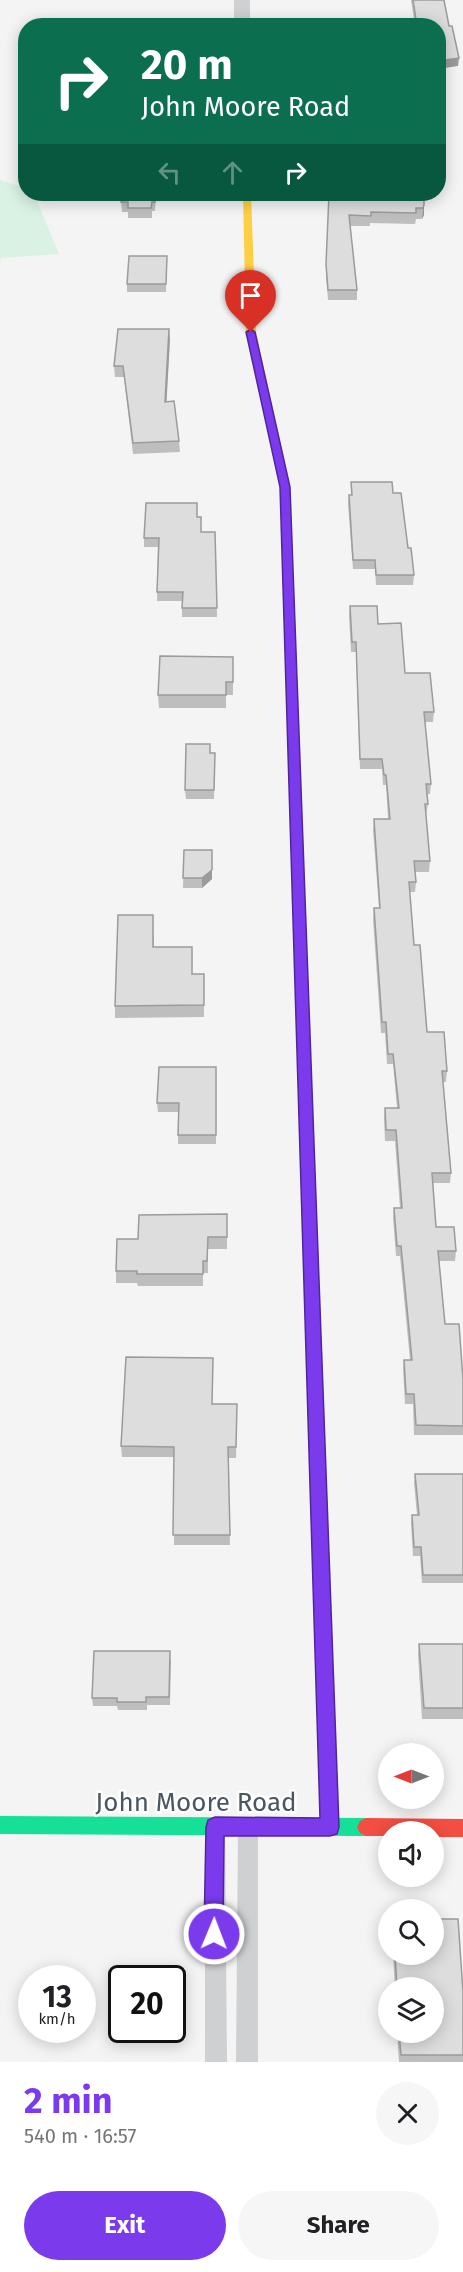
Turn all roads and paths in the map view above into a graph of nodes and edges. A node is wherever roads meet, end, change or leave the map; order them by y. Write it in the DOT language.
graph roads {
  1 [pos="242,0"];
  2 [pos="242,18"];
  3 [pos="247,201"];
  4 [pos="0,1825"];
  5 [pos="215,1827"];
  6 [pos="248,1827"];
  7 [pos="330,1827"];
  8 [pos="463,1828"];
  9 [pos="216,2062"];
  10 [pos="247,2062"];
  1 -- 2 [label="street"];
  3 -- 7 [label="street"];
  4 -- 5 [label="street, John Moore Road"];
  5 -- 6 [label="street, John Moore Road"];
  5 -- 9 [label="lane"];
  6 -- 7 [label="street, John Moore Road"];
  6 -- 10 [label="lane"];
  7 -- 8 [label="street, John Moore Road"];
}
